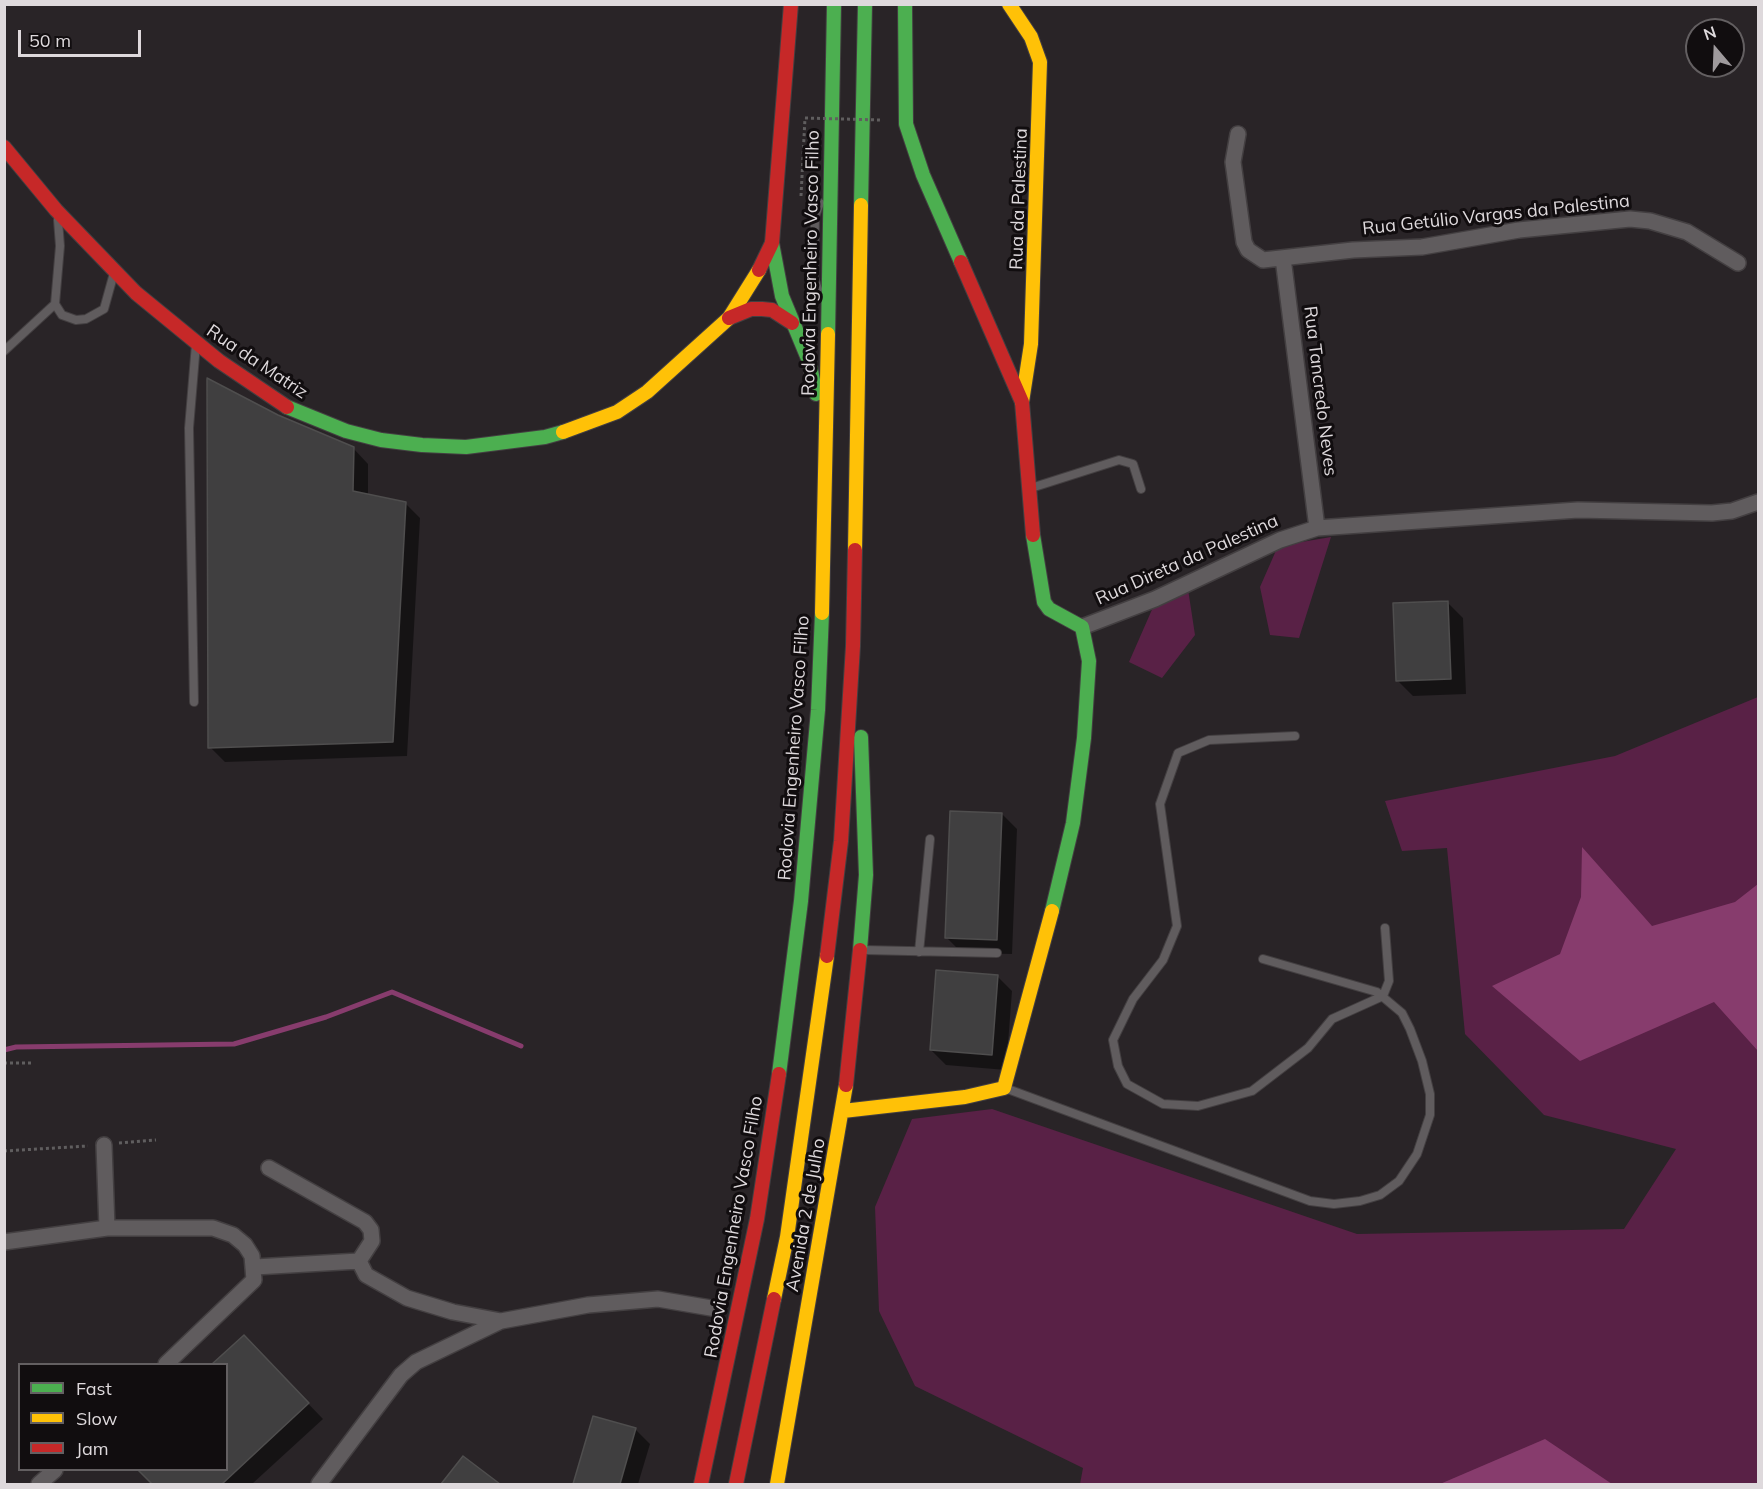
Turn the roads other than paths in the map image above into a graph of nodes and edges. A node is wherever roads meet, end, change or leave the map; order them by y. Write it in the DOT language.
graph roads {
  1 [pos="791,4"];
  2 [pos="834,4"];
  3 [pos="865,4"];
  4 [pos="905,4"];
  5 [pos="1009,4"];
  6 [pos="1238,134"];
  7 [pos="4,147"];
  8 [pos="56,210"];
  9 [pos="772,243"];
  10 [pos="1283,258"];
  11 [pos="1738,263"];
  12 [pos="114,273"];
  13 [pos="56,304"];
  14 [pos="729,318"];
  15 [pos="792,323"];
  16 [pos="196,343"];
  17 [pos="4,351"];
  18 [pos="1022,402"];
  19 [pos="1029,488"];
  20 [pos="1141,489"];
  21 [pos="1758,502"];
  22 [pos="1317,528"];
  23 [pos="824,557"];
  24 [pos="1082,627"];
  25 [pos="853,646"];
  26 [pos="194,702"];
  27 [pos="1294,736"];
  28 [pos="930,839"];
  29 [pos="1385,928"];
  30 [pos="860,950"];
  31 [pos="919,951"];
  32 [pos="997,953"];
  33 [pos="1263,959"];
  34 [pos="1383,996"];
  35 [pos="1004,1088"];
  36 [pos="843,1112"];
  37 [pos="104,1145"];
  38 [pos="269,1168"];
  39 [pos="107,1228"];
  40 [pos="4,1242"];
  41 [pos="359,1261"];
  42 [pos="255,1267"];
  43 [pos="711,1308"];
  44 [pos="501,1321"];
  45 [pos="762,1353"];
  46 [pos="168,1363"];
  47 [pos="54,1471"];
  48 [pos="39,1485"];
  49 [pos="319,1485"];
  50 [pos="702,1485"];
  51 [pos="736,1485"];
  52 [pos="751,1485"];
  53 [pos="777,1485"];
  1 -- 9 [label="main road"];
  2 -- 23 [label="main road, Rodovia Engenheiro Vasco Filho"];
  3 -- 25 [label="main road"];
  4 -- 18 [label="main road, Rua Direta da Palestina"];
  5 -- 18 [label="main road, Rua da Palestina"];
  6 -- 10 [label="street, Rua Getúlio Vargas da Palestina"];
  7 -- 8 [label="main road, Rua da Matriz"];
  8 -- 12 [label="main road, Rua da Matriz"];
  8 -- 13 [label="lane"];
  9 -- 14 [label="main road, Rua da Matriz"];
  9 -- 15 [label="main road"];
  10 -- 11 [label="street, Rua Getúlio Vargas da Palestina"];
  10 -- 22 [label="street, Rua Tancredo Neves"];
  12 -- 13 [label="lane"];
  12 -- 16 [label="main road, Rua da Matriz"];
  13 -- 17 [label="lane"];
  14 -- 15 [label="main road"];
  14 -- 16 [label="main road, Rua da Matriz"];
  15 -- 23 [label="main road"];
  16 -- 26 [label="lane"];
  18 -- 19 [label="main road, Rua Direta da Palestina"];
  19 -- 20 [label="lane"];
  19 -- 24 [label="main road, Rua Direta da Palestina"];
  21 -- 22 [label="street, Rua Direta da Palestina"];
  22 -- 24 [label="street, Rua Direta da Palestina"];
  23 -- 50 [label="main road, Rodovia Engenheiro Vasco Filho"];
  24 -- 35 [label="main road"];
  25 -- 30 [label="main road, Avenida 2 de Julho"];
  25 -- 45 [label="main road"];
  27 -- 34 [label="lane"];
  28 -- 31 [label="lane"];
  29 -- 34 [label="lane"];
  30 -- 31 [label="lane"];
  30 -- 36 [label="main road, Avenida 2 de Julho"];
  31 -- 32 [label="lane"];
  33 -- 34 [label="lane"];
  34 -- 35 [label="lane"];
  35 -- 36 [label="main road"];
  36 -- 53 [label="main road, Avenida 2 de Julho"];
  37 -- 39 [label="street"];
  38 -- 41 [label="street"];
  39 -- 40 [label="street"];
  39 -- 42 [label="street"];
  41 -- 42 [label="street"];
  41 -- 44 [label="street"];
  42 -- 46 [label="street"];
  43 -- 44 [label="street"];
  44 -- 49 [label="street"];
  45 -- 51 [label="main road"];
  45 -- 52 [label="main road"];
  47 -- 48 [label="street"];
}
